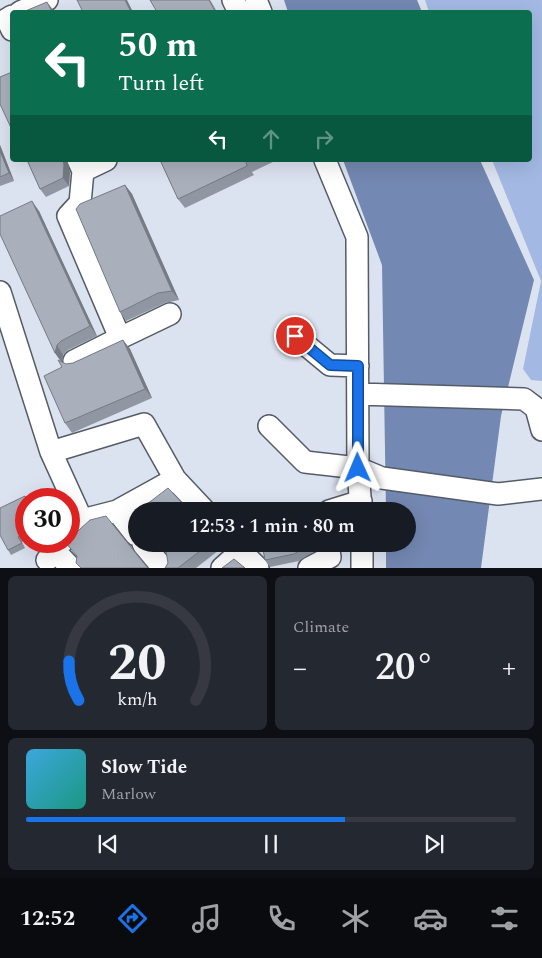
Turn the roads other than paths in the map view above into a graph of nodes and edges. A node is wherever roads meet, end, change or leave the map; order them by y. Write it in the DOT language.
graph roads {
  1 [pos="47,0"];
  2 [pos="25,10"];
  3 [pos="96,162"];
  4 [pos="313,162"];
  5 [pos="325,162"];
  6 [pos="81,165"];
  7 [pos="357,237"];
  8 [pos="0,292"];
  9 [pos="170,314"];
  10 [pos="295,336"];
  11 [pos="120,338"];
  12 [pos="74,361"];
  13 [pos="358,366"];
  14 [pos="368,394"];
  15 [pos="269,426"];
  16 [pos="542,430"];
  17 [pos="51,452"];
  18 [pos="358,468"];
  19 [pos="175,479"];
  20 [pos="62,488"];
  21 [pos="542,489"];
  22 [pos="197,502"];
  23 [pos="361,502"];
  24 [pos="117,511"];
  25 [pos="128,525"];
  26 [pos="80,526"];
  27 [pos="149,552"];
  28 [pos="235,552"];
  29 [pos="245,552"];
  30 [pos="329,552"];
  31 [pos="362,552"];
  32 [pos="50,558"];
  33 [pos="71,568"];
  34 [pos="162,568"];
  35 [pos="222,568"];
  36 [pos="258,568"];
  37 [pos="309,568"];
  38 [pos="362,568"];
  1 -- 2 [label="street"];
  3 -- 6 [label="street"];
  4 -- 7 [label="street"];
  5 -- 7 [label="street"];
  6 -- 11 [label="street"];
  7 -- 13 [label="street"];
  8 -- 17 [label="street"];
  9 -- 11 [label="street"];
  10 -- 13 [label="street"];
  11 -- 12 [label="street"];
  13 -- 14 [label="street"];
  14 -- 16 [label="street"];
  14 -- 18 [label="street"];
  15 -- 18 [label="street"];
  17 -- 19 [label="street"];
  17 -- 20 [label="street"];
  18 -- 21 [label="street"];
  18 -- 23 [label="street"];
  19 -- 22 [label="street"];
  19 -- 24 [label="street"];
  24 -- 25 [label="street"];
  24 -- 26 [label="street"];
  27 -- 34 [label="street"];
  28 -- 35 [label="street"];
  29 -- 36 [label="street"];
  30 -- 37 [label="street"];
  31 -- 38 [label="street"];
  32 -- 33 [label="street"];
}
